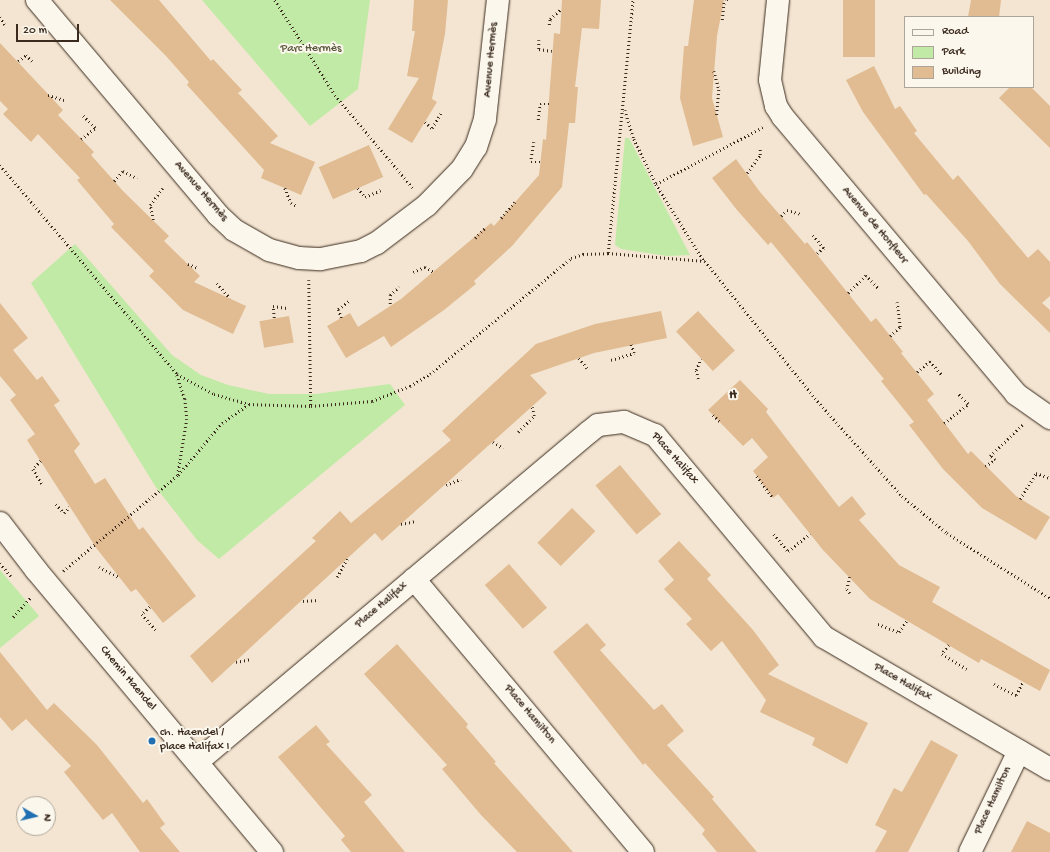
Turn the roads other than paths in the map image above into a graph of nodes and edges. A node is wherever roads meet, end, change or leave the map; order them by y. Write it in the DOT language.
graph roads {
  1 [pos="37,0"];
  2 [pos="498,0"];
  3 [pos="778,0"];
  4 [pos="1043,414"];
  5 [pos="0,523"];
  6 [pos="414,579"];
  7 [pos="1019,751"];
  8 [pos="197,762"];
  9 [pos="1050,769"];
  10 [pos="272,852"];
  11 [pos="643,852"];
  12 [pos="970,852"];
  1 -- 2 [label="street, Avenue Hermès"];
  3 -- 4 [label="street, Avenue de Honfleur"];
  5 -- 8 [label="street, Chemin Haendel"];
  6 -- 7 [label="street, Place Halifax"];
  6 -- 8 [label="street, Place Halifax"];
  6 -- 11 [label="street, Place Hamilton"];
  7 -- 9 [label="street, Place Halifax"];
  7 -- 12 [label="street, Place Hamilton"];
  8 -- 10 [label="street, Chemin Haendel"];
}
